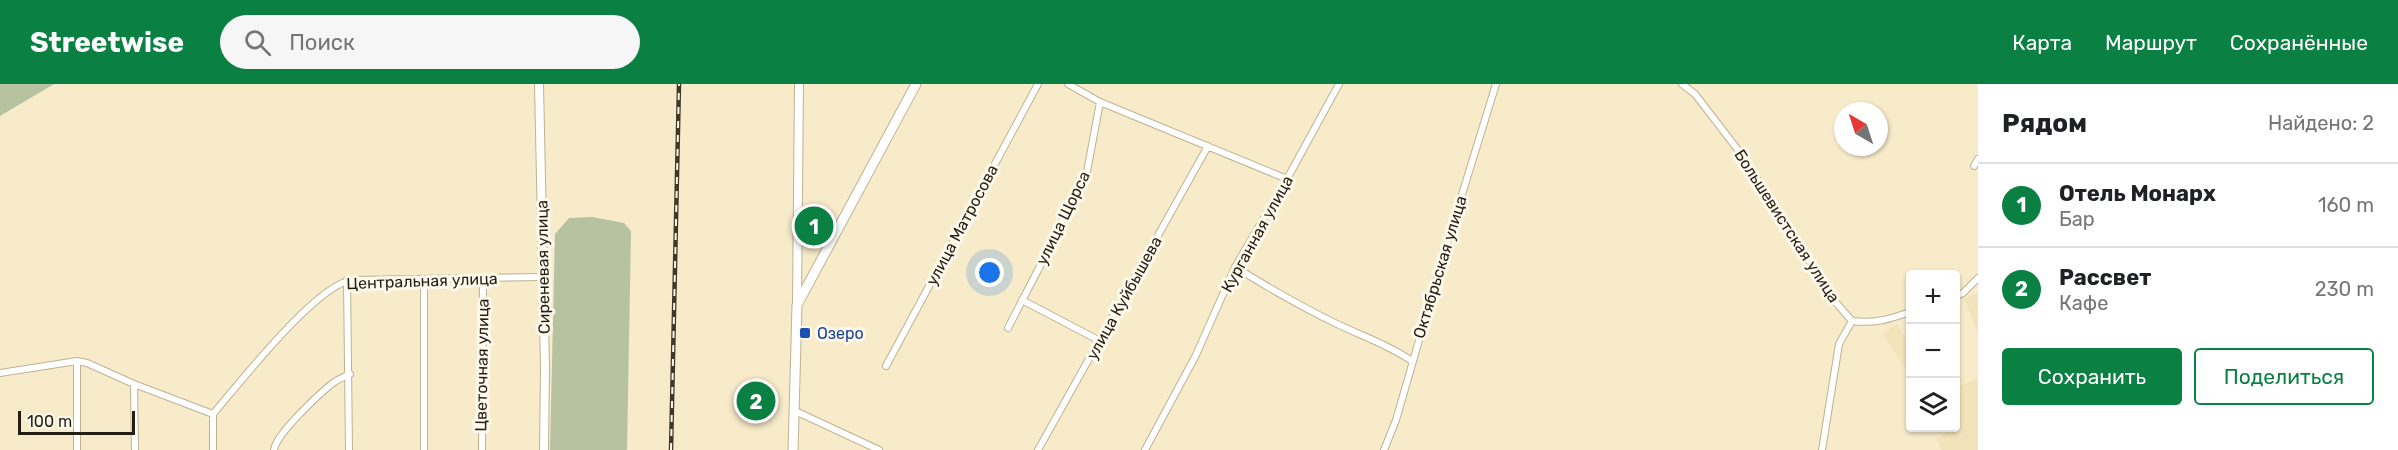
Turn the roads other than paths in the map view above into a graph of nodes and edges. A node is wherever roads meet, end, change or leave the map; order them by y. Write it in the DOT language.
graph roads {
  1 [pos="539,84"];
  2 [pos="799,84"];
  3 [pos="916,84"];
  4 [pos="1038,84"];
  5 [pos="1068,84"];
  6 [pos="1339,84"];
  7 [pos="1496,84"];
  8 [pos="1682,84"];
  9 [pos="1100,102"];
  10 [pos="1208,146"];
  11 [pos="1978,159"];
  12 [pos="1974,166"];
  13 [pos="1287,179"];
  14 [pos="1235,267"];
  15 [pos="543,277"];
  16 [pos="1978,278"];
  17 [pos="424,279"];
  18 [pos="483,279"];
  19 [pos="347,280"];
  20 [pos="1960,294"];
  21 [pos="1022,300"];
  22 [pos="797,305"];
  23 [pos="1906,313"];
  24 [pos="1852,321"];
  25 [pos="1008,328"];
  26 [pos="1100,341"];
  27 [pos="78,361"];
  28 [pos="1412,361"];
  29 [pos="886,366"];
  30 [pos="0,373"];
  31 [pos="350,374"];
  32 [pos="134,384"];
  33 [pos="793,410"];
  34 [pos="213,414"];
  35 [pos="77,450"];
  36 [pos="135,450"];
  37 [pos="213,450"];
  38 [pos="274,450"];
  39 [pos="349,450"];
  40 [pos="424,450"];
  41 [pos="482,450"];
  42 [pos="544,450"];
  43 [pos="793,450"];
  44 [pos="879,450"];
  45 [pos="1038,450"];
  46 [pos="1145,450"];
  47 [pos="1384,450"];
  48 [pos="1822,450"];
  1 -- 15 [label="street, Сиреневая улица"];
  2 -- 22 [label="street"];
  3 -- 22 [label="main road"];
  4 -- 29 [label="street, улица Матросова"];
  5 -- 9 [label="street"];
  6 -- 13 [label="street, Курганная улица"];
  7 -- 28 [label="street, Октябрьская улица"];
  8 -- 24 [label="street, Большевистская улица"];
  9 -- 10 [label="street"];
  9 -- 21 [label="street, улица Щорса"];
  10 -- 13 [label="street"];
  10 -- 26 [label="street, улица Куйбышева"];
  11 -- 12 [label="street"];
  13 -- 14 [label="street, Курганная улица"];
  14 -- 28 [label="street"];
  14 -- 46 [label="street, Курганная улица"];
  15 -- 18 [label="street, Центральная улица"];
  15 -- 42 [label="street, Сиреневая улица"];
  16 -- 20 [label="street"];
  17 -- 18 [label="street, Центральная улица"];
  17 -- 19 [label="street, Центральная улица"];
  17 -- 40 [label="street"];
  18 -- 41 [label="street, Цветочная улица"];
  19 -- 31 [label="street"];
  19 -- 34 [label="street, Центральная улица"];
  21 -- 25 [label="street, улица Щорса"];
  21 -- 26 [label="street"];
  22 -- 33 [label="main road"];
  23 -- 24 [label="street"];
  24 -- 48 [label="street"];
  26 -- 45 [label="street, улица Куйбышева"];
  27 -- 30 [label="street"];
  27 -- 32 [label="street"];
  27 -- 35 [label="street"];
  28 -- 47 [label="street, Октябрьская улица"];
  31 -- 38 [label="street"];
  31 -- 39 [label="street"];
  32 -- 34 [label="street"];
  32 -- 36 [label="street"];
  33 -- 43 [label="main road"];
  33 -- 44 [label="street"];
  34 -- 37 [label="street"];
}
